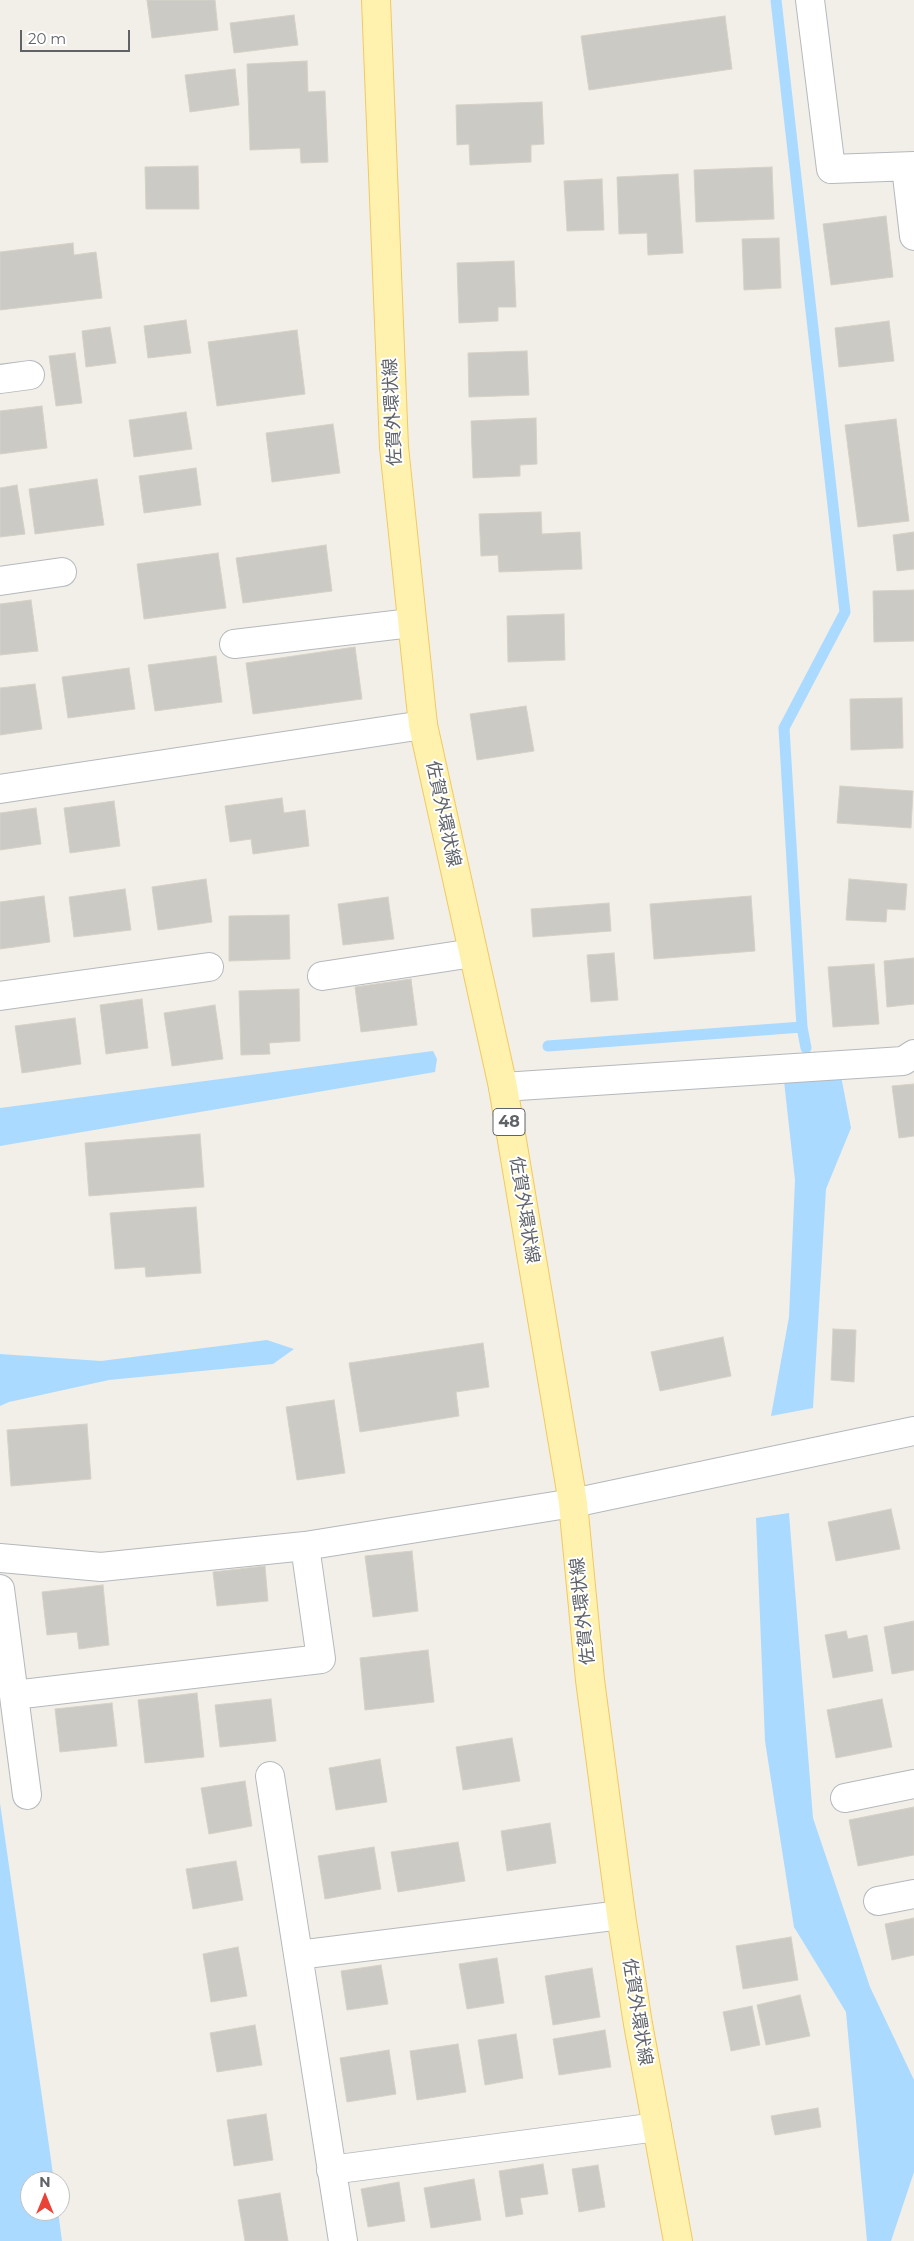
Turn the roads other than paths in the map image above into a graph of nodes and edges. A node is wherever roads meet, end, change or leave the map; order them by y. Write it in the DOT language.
graph roads {
  1 [pos="376,0"];
  2 [pos="810,0"];
  3 [pos="910,166"];
  4 [pos="914,236"];
  5 [pos="30,375"];
  6 [pos="0,378"];
  7 [pos="62,572"];
  8 [pos="0,581"];
  9 [pos="411,623"];
  10 [pos="234,644"];
  11 [pos="423,725"];
  12 [pos="0,789"];
  13 [pos="473,953"];
  14 [pos="209,968"];
  15 [pos="322,976"];
  16 [pos="0,996"];
  17 [pos="914,1054"];
  18 [pos="503,1087"];
  19 [pos="914,1431"];
  20 [pos="573,1503"];
  21 [pos="305,1546"];
  22 [pos="0,1558"];
  23 [pos="0,1589"];
  24 [pos="14,1696"];
  25 [pos="270,1776"];
  26 [pos="914,1784"];
  27 [pos="27,1795"];
  28 [pos="845,1798"];
  29 [pos="914,1894"];
  30 [pos="878,1901"];
  31 [pos="621,1915"];
  32 [pos="298,1955"];
  33 [pos="657,2127"];
  34 [pos="332,2170"];
  35 [pos="343,2241"];
  36 [pos="678,2241"];
  1 -- 9 [label="main road, 佐賀外環状線 / 48"];
  2 -- 3 [label="street"];
  3 -- 4 [label="street"];
  5 -- 6 [label="street"];
  7 -- 8 [label="street"];
  9 -- 10 [label="street"];
  9 -- 11 [label="main road, 佐賀外環状線 / 48"];
  11 -- 12 [label="street"];
  11 -- 13 [label="main road, 佐賀外環状線 / 48"];
  13 -- 15 [label="street"];
  13 -- 18 [label="main road, 佐賀外環状線 / 48"];
  14 -- 16 [label="street"];
  17 -- 18 [label="street"];
  18 -- 20 [label="main road, 佐賀外環状線 / 48"];
  19 -- 20 [label="street"];
  20 -- 21 [label="street"];
  20 -- 31 [label="main road, 佐賀外環状線 / 48"];
  21 -- 22 [label="street"];
  21 -- 24 [label="street"];
  23 -- 24 [label="street"];
  24 -- 27 [label="street"];
  25 -- 32 [label="street"];
  26 -- 28 [label="street"];
  29 -- 30 [label="street"];
  31 -- 32 [label="street"];
  31 -- 33 [label="main road, 佐賀外環状線 / 48"];
  32 -- 34 [label="street"];
  33 -- 34 [label="street"];
  33 -- 36 [label="main road, 佐賀外環状線 / 48"];
  34 -- 35 [label="street"];
}
